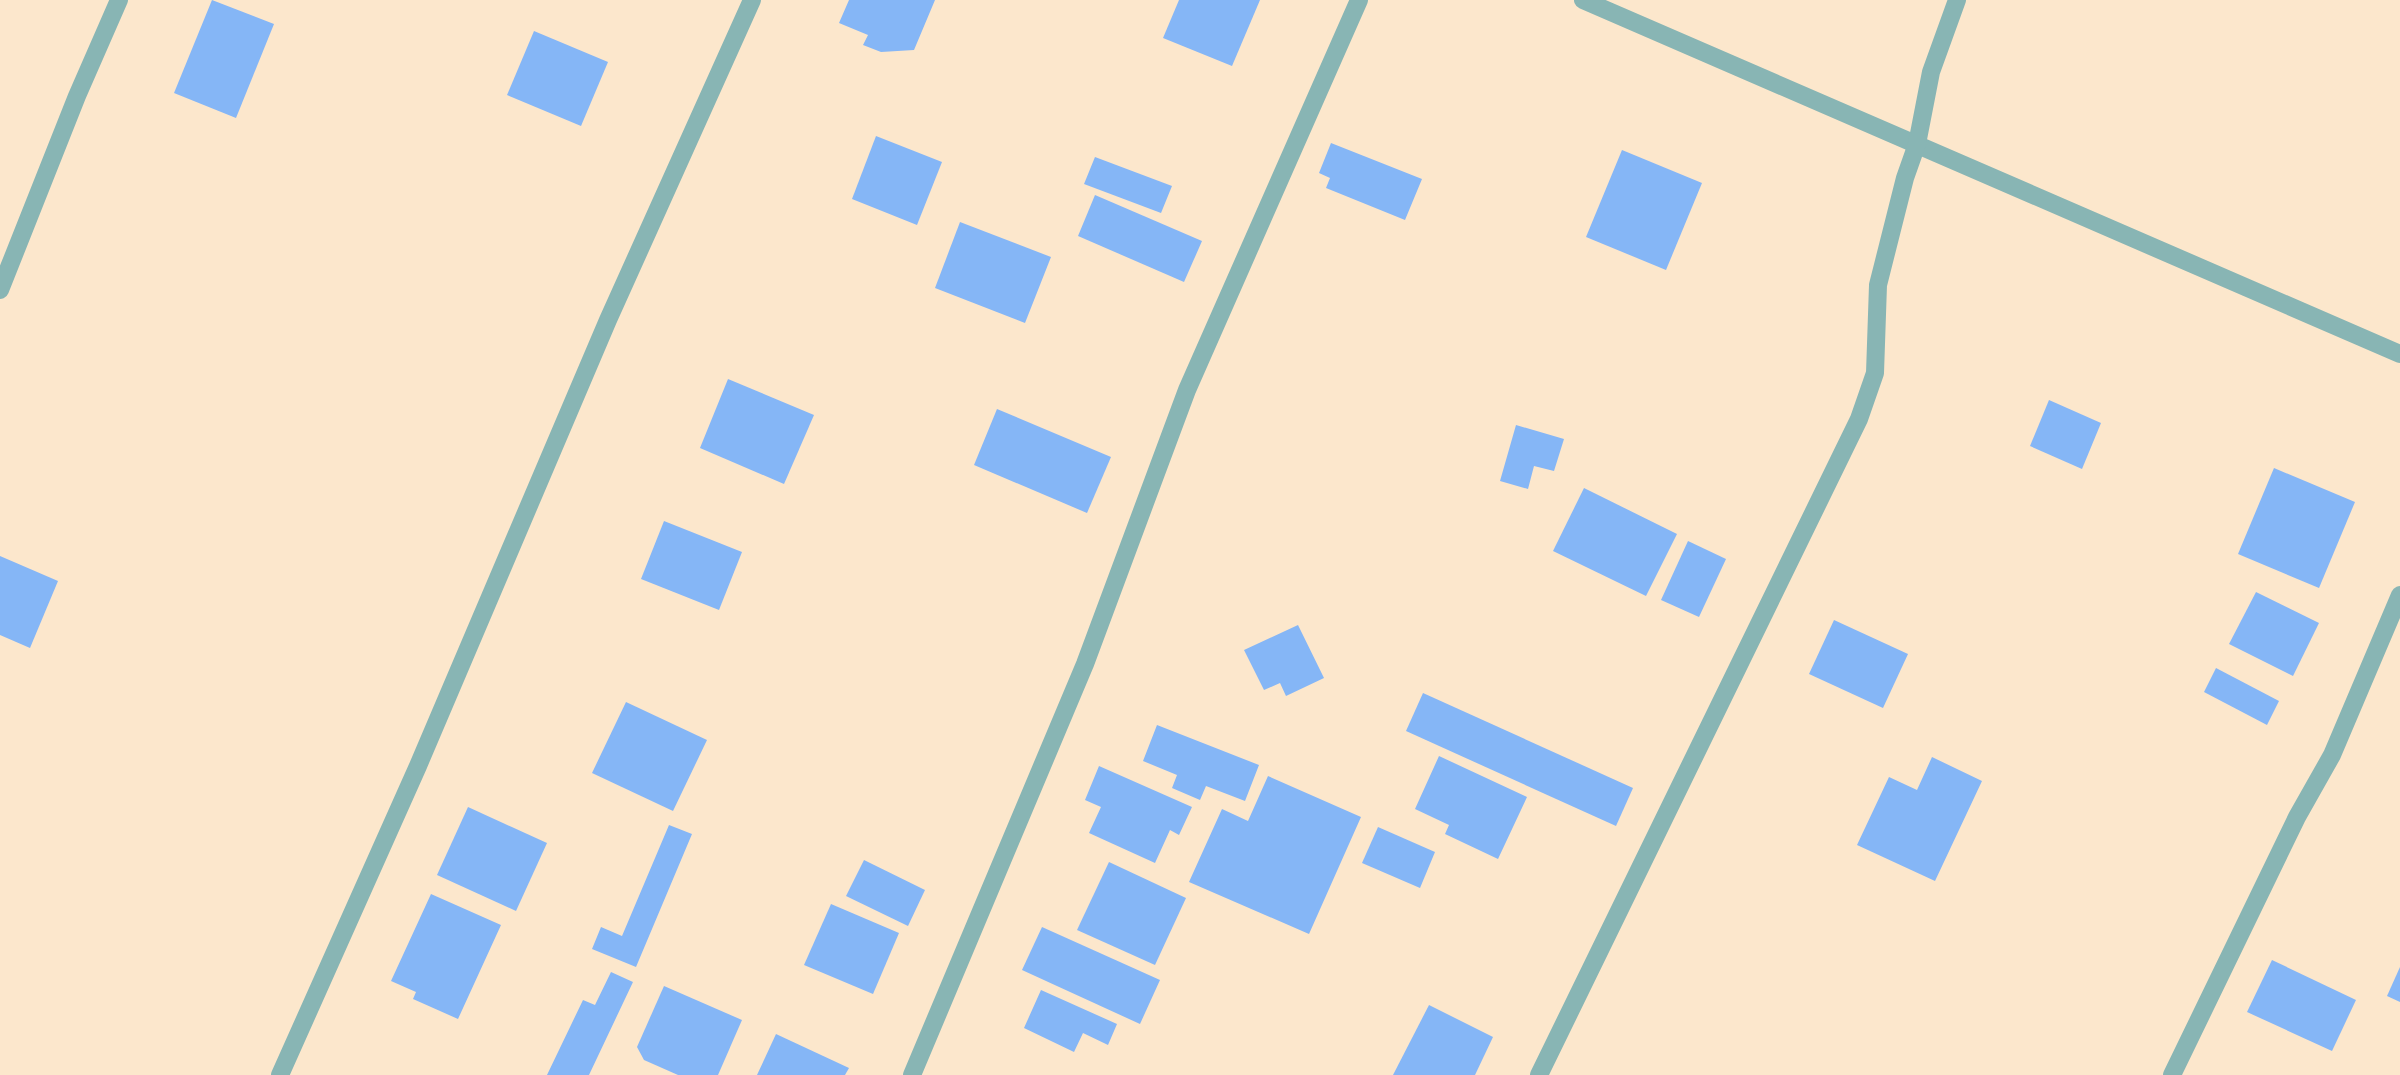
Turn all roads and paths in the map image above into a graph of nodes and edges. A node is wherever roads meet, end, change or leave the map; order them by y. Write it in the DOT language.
graph roads {
  1 [pos="119,0"];
  2 [pos="752,0"];
  3 [pos="1359,0"];
  4 [pos="1583,0"];
  5 [pos="1957,0"];
  6 [pos="1917,144"];
  7 [pos="0,290"];
  8 [pos="2400,354"];
  9 [pos="2400,595"];
  10 [pos="280,1075"];
  11 [pos="912,1075"];
  12 [pos="1539,1075"];
  13 [pos="2172,1075"];
  1 -- 7 [label="street"];
  2 -- 10 [label="street"];
  3 -- 11 [label="street"];
  4 -- 6 [label="street"];
  5 -- 6 [label="street"];
  6 -- 8 [label="street"];
  6 -- 12 [label="street"];
  9 -- 13 [label="street"];
}
